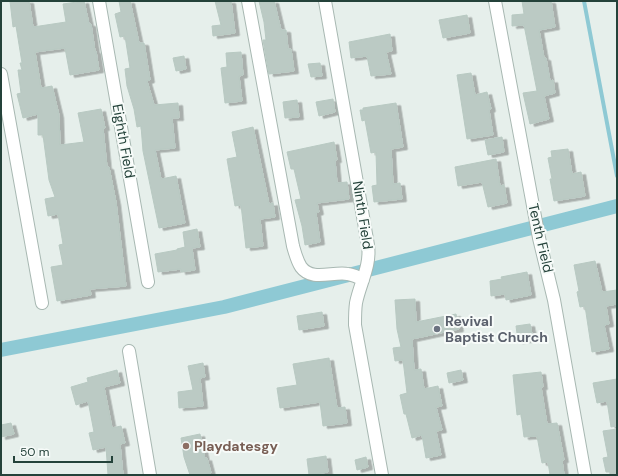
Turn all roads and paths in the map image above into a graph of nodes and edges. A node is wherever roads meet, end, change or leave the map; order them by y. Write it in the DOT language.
graph roads {
  1 [pos="99,1"];
  2 [pos="248,1"];
  3 [pos="325,1"];
  4 [pos="495,1"];
  5 [pos="1,74"];
  6 [pos="363,280"];
  7 [pos="148,282"];
  8 [pos="42,303"];
  9 [pos="130,351"];
  10 [pos="150,475"];
  11 [pos="382,475"];
  12 [pos="585,475"];
  1 -- 7 [label="street, Eighth Field"];
  2 -- 6 [label="street"];
  3 -- 6 [label="street, Ninth Field"];
  4 -- 12 [label="street, Tenth Field"];
  5 -- 8 [label="street"];
  6 -- 11 [label="street, Ninth Field"];
  9 -- 10 [label="street"];
}
